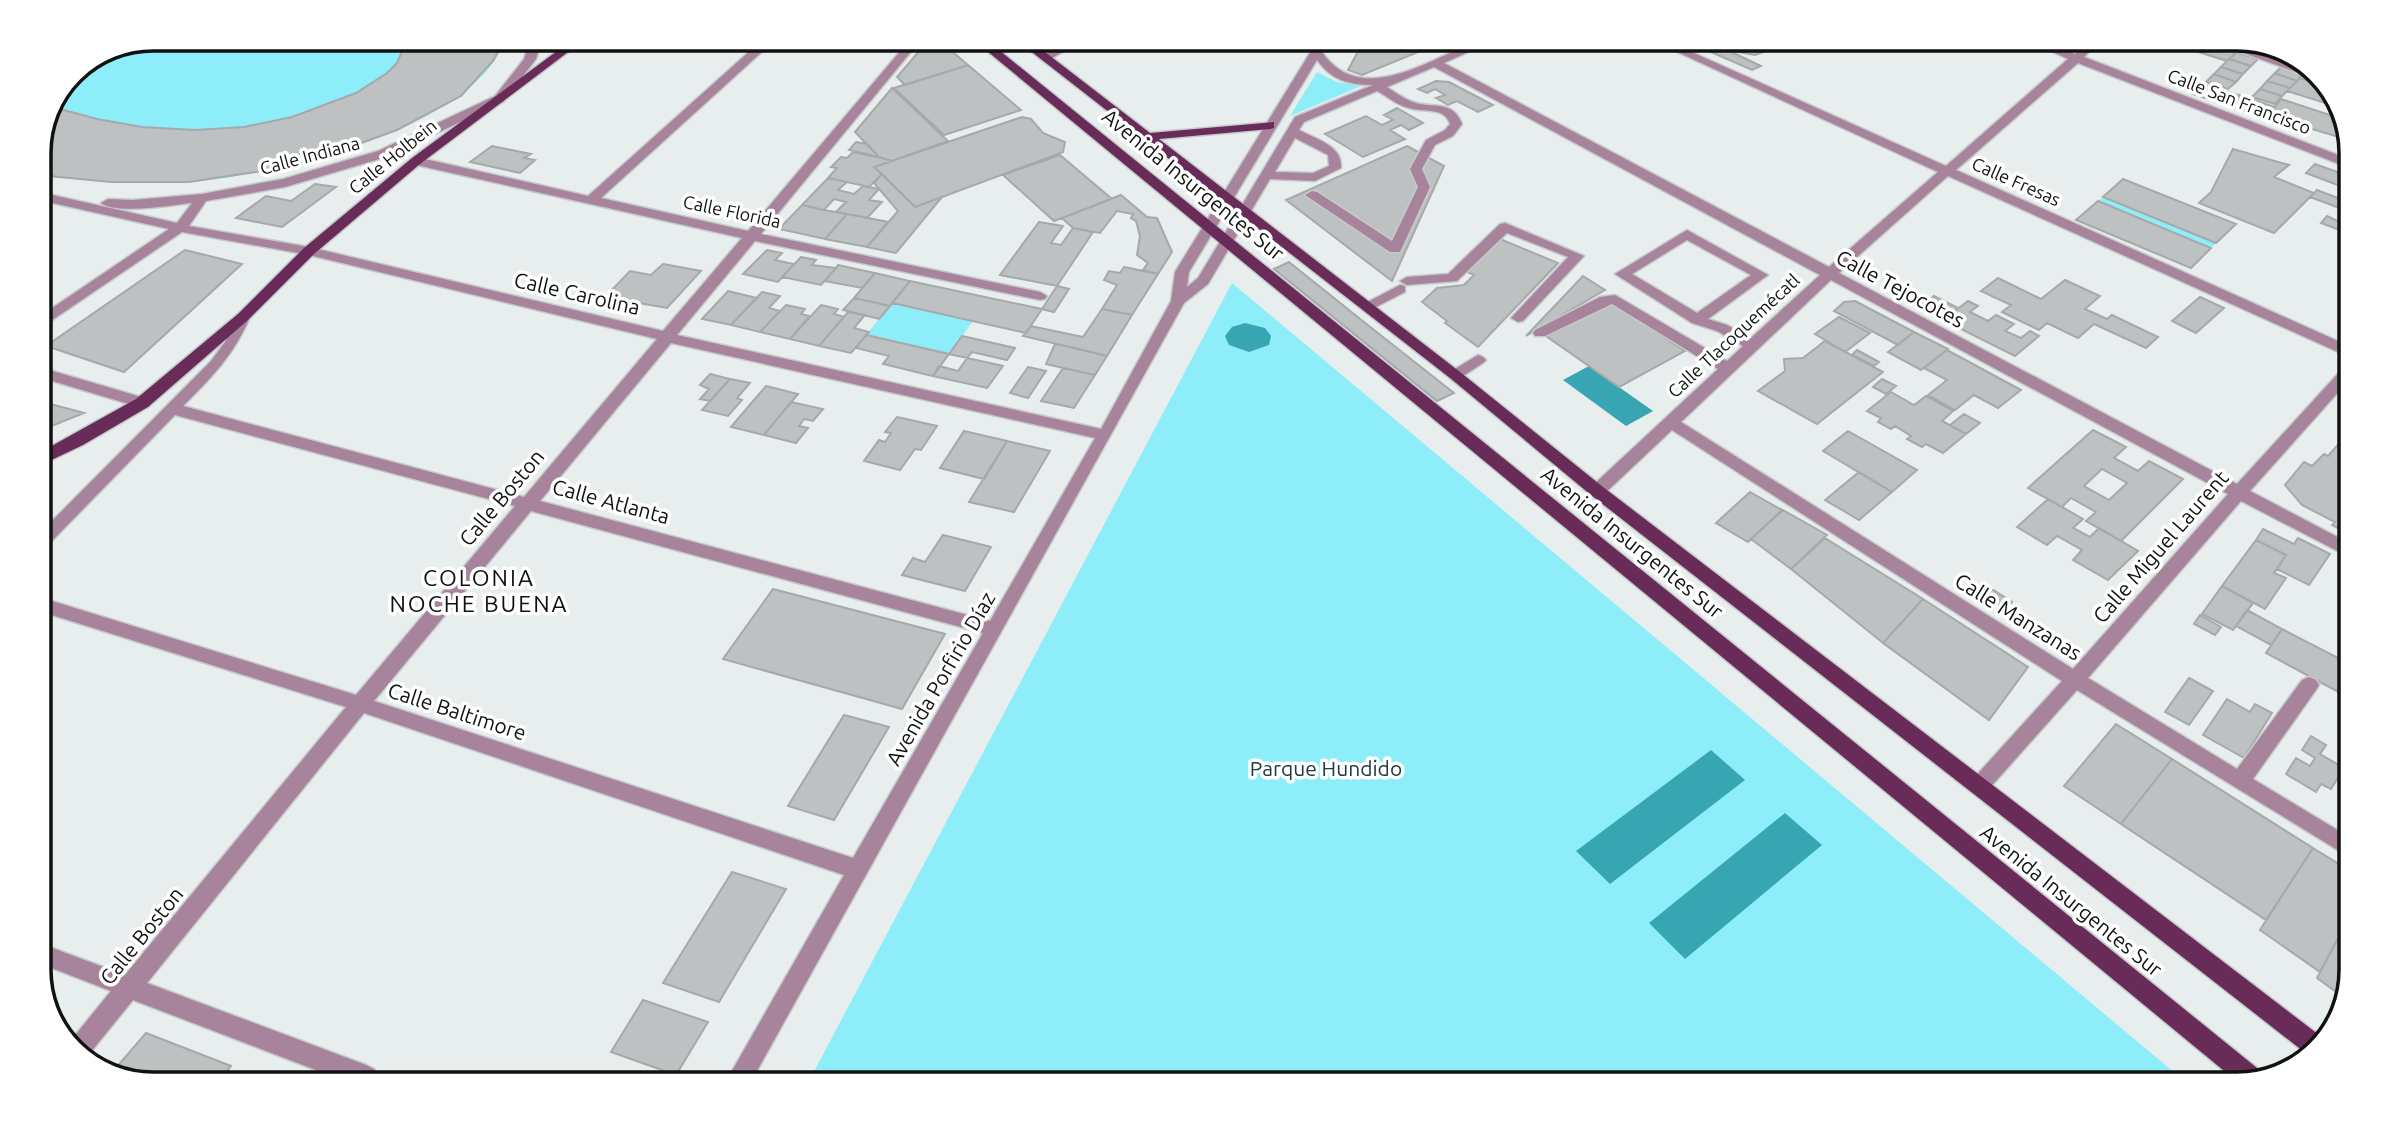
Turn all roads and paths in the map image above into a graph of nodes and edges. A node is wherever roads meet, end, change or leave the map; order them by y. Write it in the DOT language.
graph roads {
  1 [pos="533,51"];
  2 [pos="564,51"];
  3 [pos="757,51"];
  4 [pos="906,51"];
  5 [pos="993,51"];
  6 [pos="1036,51"];
  7 [pos="1058,51"];
  8 [pos="1318,51"];
  9 [pos="1321,51"];
  10 [pos="1463,51"];
  11 [pos="1680,51"];
  12 [pos="2057,51"];
  13 [pos="2084,51"];
  14 [pos="2249,52"];
  15 [pos="1045,58"];
  16 [pos="2074,58"];
  17 [pos="1435,63"];
  18 [pos="2291,66"];
  19 [pos="1398,79"];
  20 [pos="1378,87"];
  21 [pos="499,99"];
  22 [pos="1270,125"];
  23 [pos="1295,126"];
  24 [pos="1146,137"];
  25 [pos="2339,159"];
  26 [pos="416,162"];
  27 [pos="1949,171"];
  28 [pos="1265,175"];
  29 [pos="1312,195"];
  30 [pos="1227,197"];
  31 [pos="51,198"];
  32 [pos="202,198"];
  33 [pos="51,200"];
  34 [pos="590,201"];
  35 [pos="1244,211"];
  36 [pos="1210,227"];
  37 [pos="180,228"];
  38 [pos="751,236"];
  39 [pos="1227,240"];
  40 [pos="309,251"];
  41 [pos="1828,275"];
  42 [pos="1040,296"];
  43 [pos="1178,300"];
  44 [pos="1367,306"];
  45 [pos="51,316"];
  46 [pos="243,317"];
  47 [pos="1518,318"];
  48 [pos="1697,320"];
  49 [pos="1540,333"];
  50 [pos="667,337"];
  51 [pos="1752,345"];
  52 [pos="2339,347"];
  53 [pos="1478,360"];
  54 [pos="1728,369"];
  55 [pos="1455,375"];
  56 [pos="51,376"];
  57 [pos="2339,381"];
  58 [pos="142,403"];
  59 [pos="174,409"];
  60 [pos="1670,422"];
  61 [pos="1105,435"];
  62 [pos="51,454"];
  63 [pos="1597,491"];
  64 [pos="2237,492"];
  65 [pos="528,503"];
  66 [pos="51,532"];
  67 [pos="2339,546"];
  68 [pos="51,608"];
  69 [pos="995,629"];
  70 [pos="2077,681"];
  71 [pos="2309,684"];
  72 [pos="360,704"];
  73 [pos="2240,781"];
  74 [pos="1980,785"];
  75 [pos="2339,842"];
  76 [pos="859,870"];
  77 [pos="51,957"];
  78 [pos="130,987"];
  79 [pos="2309,1042"];
  80 [pos="83,1044"];
  81 [pos="2244,1071"];
  82 [pos="353,1072"];
  83 [pos="743,1072"];
  1 -- 21 [label="street, Calle Indiana"];
  2 -- 21 [label="main road, Calle Holbein"];
  3 -- 34 [label="street"];
  4 -- 38 [label="street, Calle Boston"];
  5 -- 36 [label="main road, Avenida Insurgentes Sur"];
  6 -- 15 [label="main road, Avenida Insurgentes Sur"];
  7 -- 15 [label="street"];
  8 -- 22 [label="street, Avenida Porfirio Díaz"];
  9 -- 19 [label="street"];
  10 -- 17 [label="street"];
  11 -- 27 [label="street, Calle Fresas"];
  12 -- 16 [label="street, Calle San Francisco"];
  13 -- 16 [label="street, Calle Tlacoquemécatl"];
  14 -- 18 [label="street"];
  15 -- 24 [label="main road, Avenida Insurgentes Sur"];
  16 -- 25 [label="street, Calle San Francisco"];
  16 -- 27 [label="street, Calle Tlacoquemécatl"];
  17 -- 19 [label="street"];
  17 -- 41 [label="street, Calle Tejocotes"];
  19 -- 20 [label="street"];
  20 -- 23 [label="street"];
  20 -- 29 [label="street"];
  21 -- 26 [label="main road, Calle Holbein"];
  21 -- 32 [label="street, Calle Indiana"];
  22 -- 24 [label="main road"];
  22 -- 30 [label="street, Avenida Porfirio Díaz"];
  23 -- 28 [label="street, Avenida Porfirio Díaz"];
  23 -- 28 [label="street"];
  24 -- 30 [label="main road, Avenida Insurgentes Sur"];
  26 -- 34 [label="street, Calle Florida"];
  26 -- 40 [label="main road, Calle Holbein"];
  27 -- 41 [label="street, Calle Tlacoquemécatl"];
  27 -- 52 [label="street, Calle Fresas"];
  28 -- 35 [label="street, Avenida Porfirio Díaz"];
  30 -- 35 [label="main road, Avenida Insurgentes Sur"];
  30 -- 36 [label="street, Avenida Porfirio Díaz"];
  31 -- 32 [label="street, Calle Indiana"];
  32 -- 37 [label="street"];
  33 -- 37 [label="street, Calle Carolina"];
  34 -- 38 [label="street, Calle Florida"];
  35 -- 39 [label="street, Avenida Porfirio Díaz"];
  35 -- 44 [label="main road, Avenida Insurgentes Sur"];
  36 -- 39 [label="main road, Avenida Insurgentes Sur"];
  36 -- 43 [label="street, Avenida Porfirio Díaz"];
  37 -- 40 [label="street, Calle Carolina"];
  37 -- 45 [label="street"];
  38 -- 42 [label="street, Calle Florida"];
  38 -- 50 [label="street, Calle Boston"];
  39 -- 43 [label="street, Avenida Porfirio Díaz"];
  39 -- 81 [label="main road, Avenida Insurgentes Sur"];
  40 -- 46 [label="main road, Calle Holbein"];
  40 -- 50 [label="street, Calle Carolina"];
  41 -- 51 [label="street, Calle Tlacoquemécatl"];
  41 -- 64 [label="street, Calle Tejocotes"];
  43 -- 61 [label="street, Avenida Porfirio Díaz"];
  44 -- 47 [label="street"];
  44 -- 55 [label="main road, Avenida Insurgentes Sur"];
  46 -- 58 [label="main road, Calle Holbein"];
  46 -- 59 [label="street, Calle Holbein"];
  48 -- 48 [label="street"];
  48 -- 51 [label="street"];
  49 -- 54 [label="street"];
  50 -- 61 [label="street, Calle Carolina"];
  50 -- 65 [label="street, Calle Boston"];
  51 -- 54 [label="street, Calle Tlacoquemécatl"];
  53 -- 55 [label="street"];
  54 -- 60 [label="street, Calle Tlacoquemécatl"];
  55 -- 63 [label="main road, Avenida Insurgentes Sur"];
  56 -- 58 [label="street"];
  57 -- 64 [label="street, Calle Miguel Laurent"];
  58 -- 62 [label="main road, Calle Holbein"];
  59 -- 65 [label="street, Calle Atlanta"];
  59 -- 66 [label="street, Calle Holbein"];
  60 -- 63 [label="street, Calle Tlacoquemécatl"];
  60 -- 70 [label="street, Calle Manzanas"];
  61 -- 69 [label="street, Avenida Porfirio Díaz"];
  63 -- 74 [label="main road, Avenida Insurgentes Sur"];
  64 -- 67 [label="street, Calle Tejocotes"];
  64 -- 70 [label="street, Calle Miguel Laurent"];
  65 -- 69 [label="street, Calle Atlanta"];
  65 -- 72 [label="street, Calle Boston"];
  68 -- 72 [label="street, Calle Baltimore"];
  69 -- 76 [label="street, Avenida Porfirio Díaz"];
  70 -- 73 [label="street, Calle Manzanas"];
  70 -- 74 [label="street, Calle Miguel Laurent"];
  71 -- 73 [label="street"];
  72 -- 76 [label="street, Calle Baltimore"];
  72 -- 78 [label="street, Calle Boston"];
  73 -- 75 [label="street, Calle Manzanas"];
  74 -- 79 [label="main road, Avenida Insurgentes Sur"];
  76 -- 83 [label="street, Avenida Porfirio Díaz"];
  77 -- 78 [label="street"];
  78 -- 80 [label="street, Calle Boston"];
  78 -- 82 [label="street"];
}
